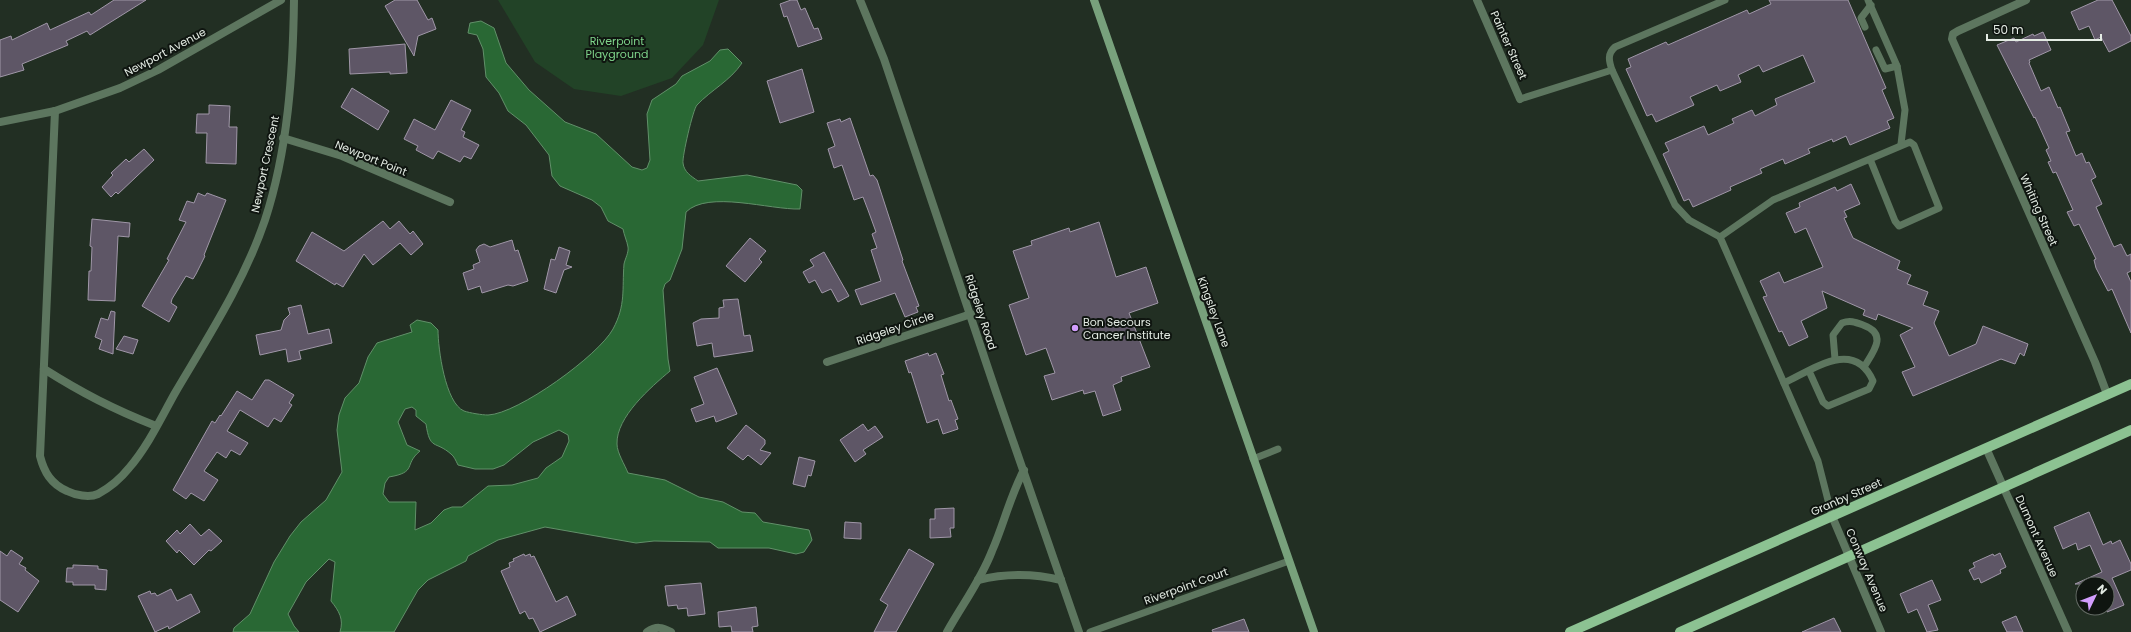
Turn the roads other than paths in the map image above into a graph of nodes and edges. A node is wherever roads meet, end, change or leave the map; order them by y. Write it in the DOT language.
graph roads {
  1 [pos="281,0"];
  2 [pos="294,0"];
  3 [pos="860,0"];
  4 [pos="1094,0"];
  5 [pos="1477,0"];
  6 [pos="1725,0"];
  7 [pos="2026,0"];
  8 [pos="1870,2"];
  9 [pos="1865,27"];
  10 [pos="1876,50"];
  11 [pos="1897,66"];
  12 [pos="1612,70"];
  13 [pos="1520,99"];
  14 [pos="55,111"];
  15 [pos="0,122"];
  16 [pos="283,138"];
  17 [pos="1902,144"];
  18 [pos="1870,159"];
  19 [pos="450,202"];
  20 [pos="1720,237"];
  21 [pos="971,314"];
  22 [pos="1834,359"];
  23 [pos="826,362"];
  24 [pos="1864,367"];
  25 [pos="44,369"];
  26 [pos="1809,371"];
  27 [pos="1784,384"];
  28 [pos="2131,384"];
  29 [pos="2108,394"];
  30 [pos="156,426"];
  31 [pos="2131,430"];
  32 [pos="1986,448"];
  33 [pos="1278,449"];
  34 [pos="1253,459"];
  35 [pos="1024,470"];
  36 [pos="2003,487"];
  37 [pos="1832,516"];
  38 [pos="1849,555"];
  39 [pos="1289,561"];
  40 [pos="978,580"];
  41 [pos="1061,580"];
  42 [pos="1684,631"];
  43 [pos="647,632"];
  44 [pos="671,632"];
  45 [pos="947,632"];
  46 [pos="1079,632"];
  47 [pos="1090,632"];
  48 [pos="1314,632"];
  49 [pos="1570,632"];
  50 [pos="1881,632"];
  51 [pos="2068,632"];
  1 -- 14 [label="street, Newport Avenue"];
  2 -- 16 [label="street, Newport Crescent"];
  3 -- 21 [label="street, Ridgeley Road"];
  4 -- 34 [label="street, Kingsley Lane"];
  5 -- 13 [label="street, Painter Street"];
  6 -- 12 [label="lane"];
  7 -- 29 [label="street, Whiting Street"];
  8 -- 9 [label="lane"];
  8 -- 11 [label="lane"];
  10 -- 11 [label="lane"];
  11 -- 17 [label="lane"];
  12 -- 13 [label="lane"];
  12 -- 20 [label="lane"];
  14 -- 15 [label="street, Newport Avenue"];
  14 -- 25 [label="street, Newport Crescent"];
  16 -- 19 [label="street, Newport Point"];
  16 -- 30 [label="street, Newport Crescent"];
  17 -- 18 [label="lane"];
  17 -- 18 [label="lane"];
  18 -- 20 [label="lane"];
  20 -- 27 [label="lane"];
  21 -- 23 [label="street, Ridgeley Circle"];
  21 -- 35 [label="street, Ridgeley Road"];
  22 -- 24 [label="lane"];
  22 -- 24 [label="lane"];
  22 -- 26 [label="lane"];
  24 -- 26 [label="lane"];
  25 -- 30 [label="street"];
  25 -- 30 [label="street, Newport Crescent"];
  26 -- 27 [label="lane"];
  27 -- 37 [label="lane"];
  28 -- 29 [label="main road, Granby Street"];
  29 -- 32 [label="main road, Granby Street"];
  31 -- 36 [label="main road"];
  32 -- 36 [label="street, Dumont Avenue"];
  32 -- 37 [label="main road, Granby Street"];
  33 -- 34 [label="lane"];
  34 -- 39 [label="street, Kingsley Lane"];
  35 -- 40 [label="street"];
  35 -- 41 [label="street, Ridgeley Road"];
  36 -- 38 [label="main road"];
  36 -- 51 [label="street, Dumont Avenue"];
  37 -- 38 [label="street, Conway Avenue"];
  37 -- 49 [label="main road, Granby Street"];
  38 -- 42 [label="main road"];
  38 -- 50 [label="street, Conway Avenue"];
  39 -- 47 [label="lane, Riverpoint Court"];
  39 -- 48 [label="street, Kingsley Lane"];
  40 -- 41 [label="street"];
  40 -- 45 [label="street"];
  41 -- 46 [label="street, Ridgeley Road"];
  43 -- 44 [label="street"];
}
